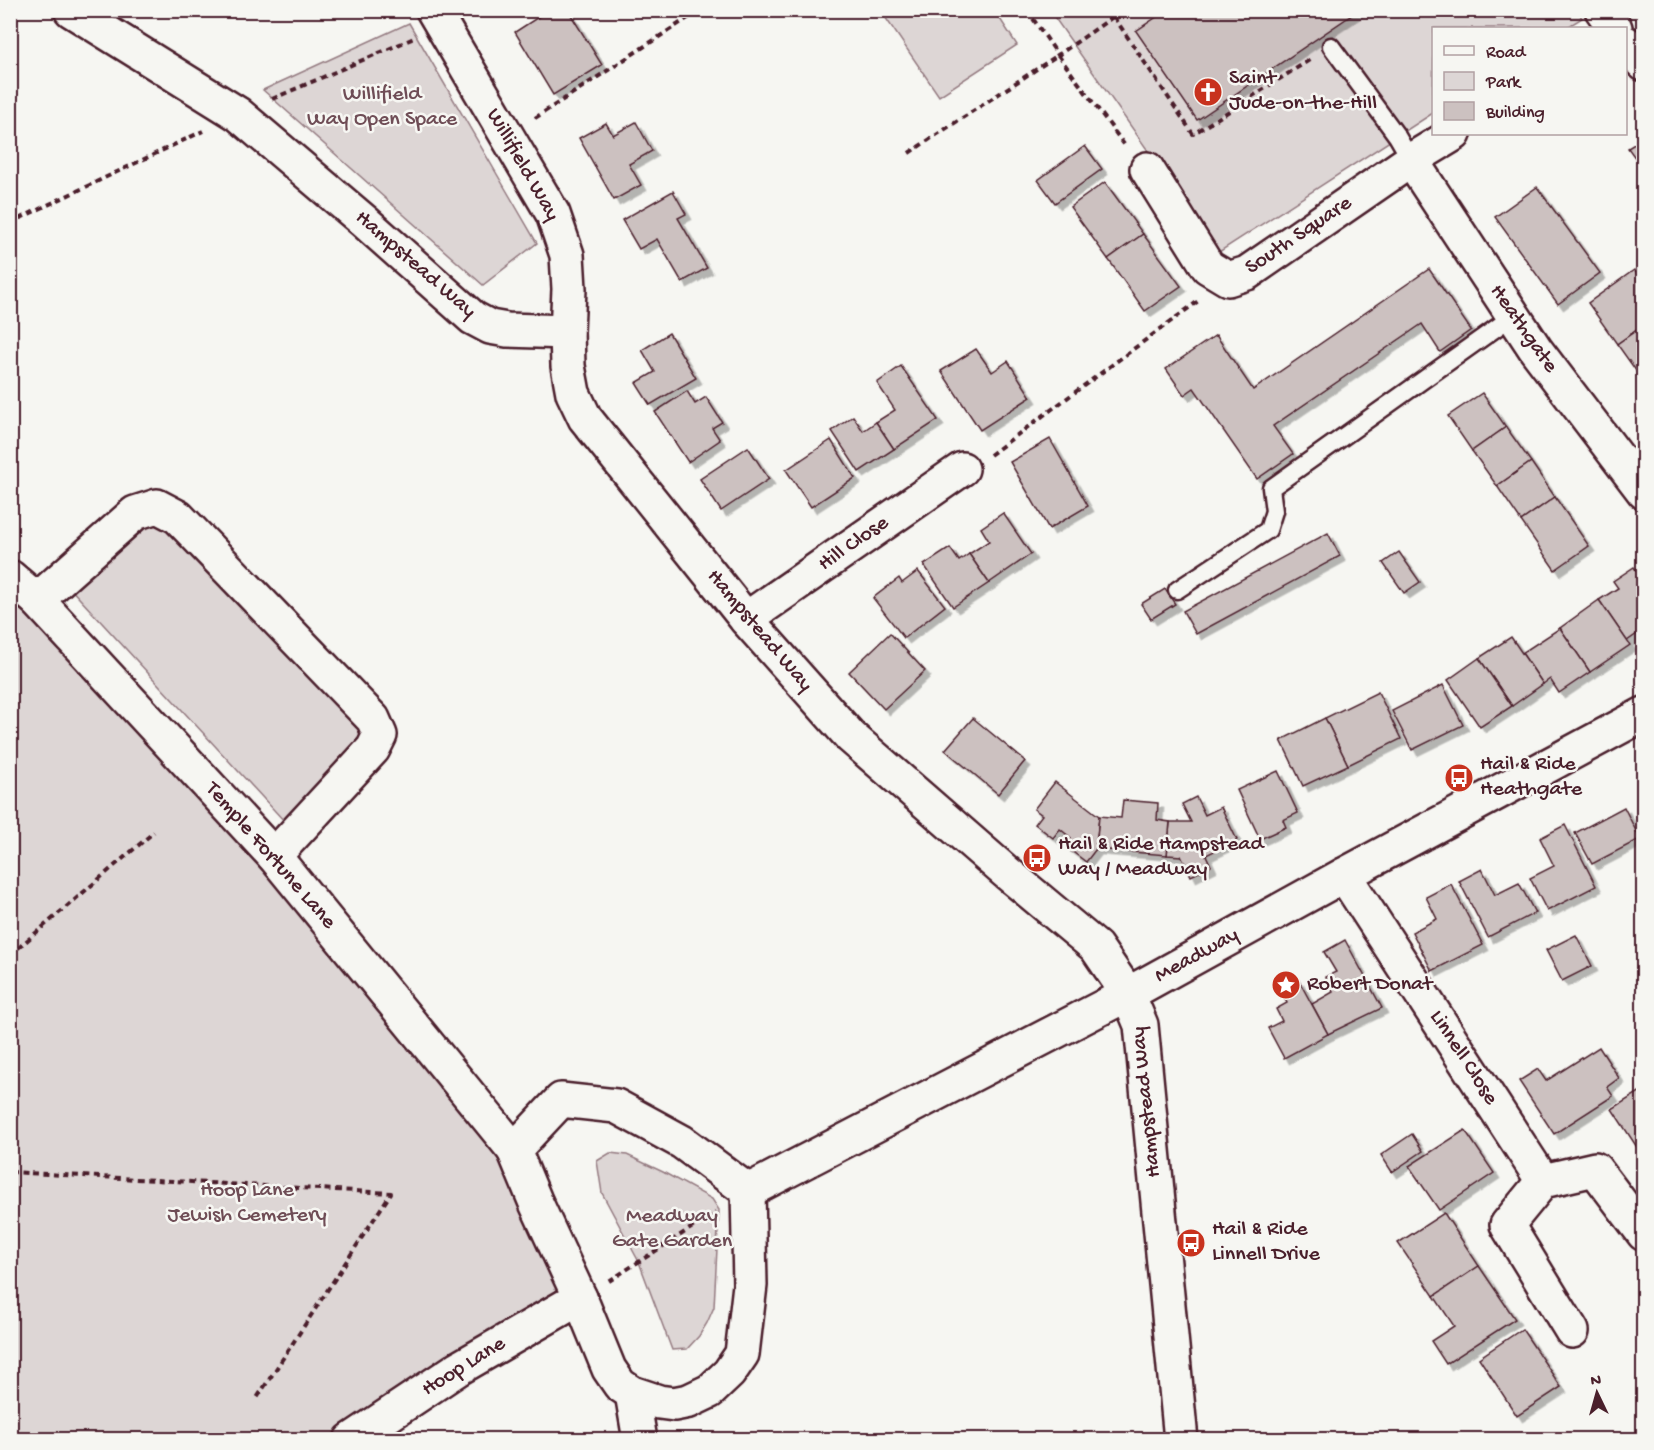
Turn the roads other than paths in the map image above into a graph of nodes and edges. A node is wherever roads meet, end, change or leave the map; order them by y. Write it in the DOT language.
graph roads {
  1 [pos="71,10"];
  2 [pos="1602,10"];
  3 [pos="437,18"];
  4 [pos="1614,27"];
  5 [pos="1627,44"];
  6 [pos="1331,46"];
  7 [pos="1644,64"];
  8 [pos="1452,135"];
  9 [pos="1411,160"];
  10 [pos="1147,169"];
  11 [pos="1513,316"];
  12 [pos="567,332"];
  13 [pos="973,464"];
  14 [pos="1644,492"];
  15 [pos="10,577"];
  16 [pos="1177,590"];
  17 [pos="37,600"];
  18 [pos="746,619"];
  19 [pos="1644,714"];
  20 [pos="274,856"];
  21 [pos="1344,875"];
  22 [pos="1128,994"];
  23 [pos="514,1149"];
  24 [pos="1543,1181"];
  25 [pos="748,1191"];
  26 [pos="1644,1234"];
  27 [pos="580,1298"];
  28 [pos="1572,1331"];
  29 [pos="632,1393"];
  30 [pos="351,1440"];
  31 [pos="640,1440"];
  32 [pos="1181,1440"];
  1 -- 12 [label="street, Hampstead Way"];
  2 -- 4 [label="street"];
  3 -- 12 [label="street, Willifield Way"];
  5 -- 7 [label="street"];
  6 -- 9 [label="lane"];
  8 -- 9 [label="street, South Square"];
  9 -- 10 [label="street, South Square"];
  9 -- 11 [label="street, Heathgate"];
  11 -- 14 [label="street, Heathgate"];
  11 -- 16 [label="lane"];
  12 -- 18 [label="street, Hampstead Way"];
  13 -- 18 [label="street, Hill Close"];
  15 -- 17 [label="street, Temple Fortune Lane"];
  17 -- 20 [label="street, Temple Fortune Lane"];
  17 -- 20 [label="street"];
  18 -- 22 [label="street, Hampstead Way"];
  19 -- 21 [label="street, Meadway"];
  20 -- 23 [label="street, Temple Fortune Lane"];
  21 -- 22 [label="street, Meadway"];
  21 -- 24 [label="street, Linnell Close"];
  22 -- 25 [label="street, Meadway"];
  22 -- 32 [label="street, Hampstead Way"];
  23 -- 25 [label="street"];
  23 -- 27 [label="street, Temple Fortune Lane"];
  24 -- 26 [label="street"];
  24 -- 28 [label="street"];
  25 -- 29 [label="street"];
  27 -- 29 [label="street, Temple Fortune Lane"];
  27 -- 30 [label="street, Hoop Lane"];
  29 -- 31 [label="street"];
}
